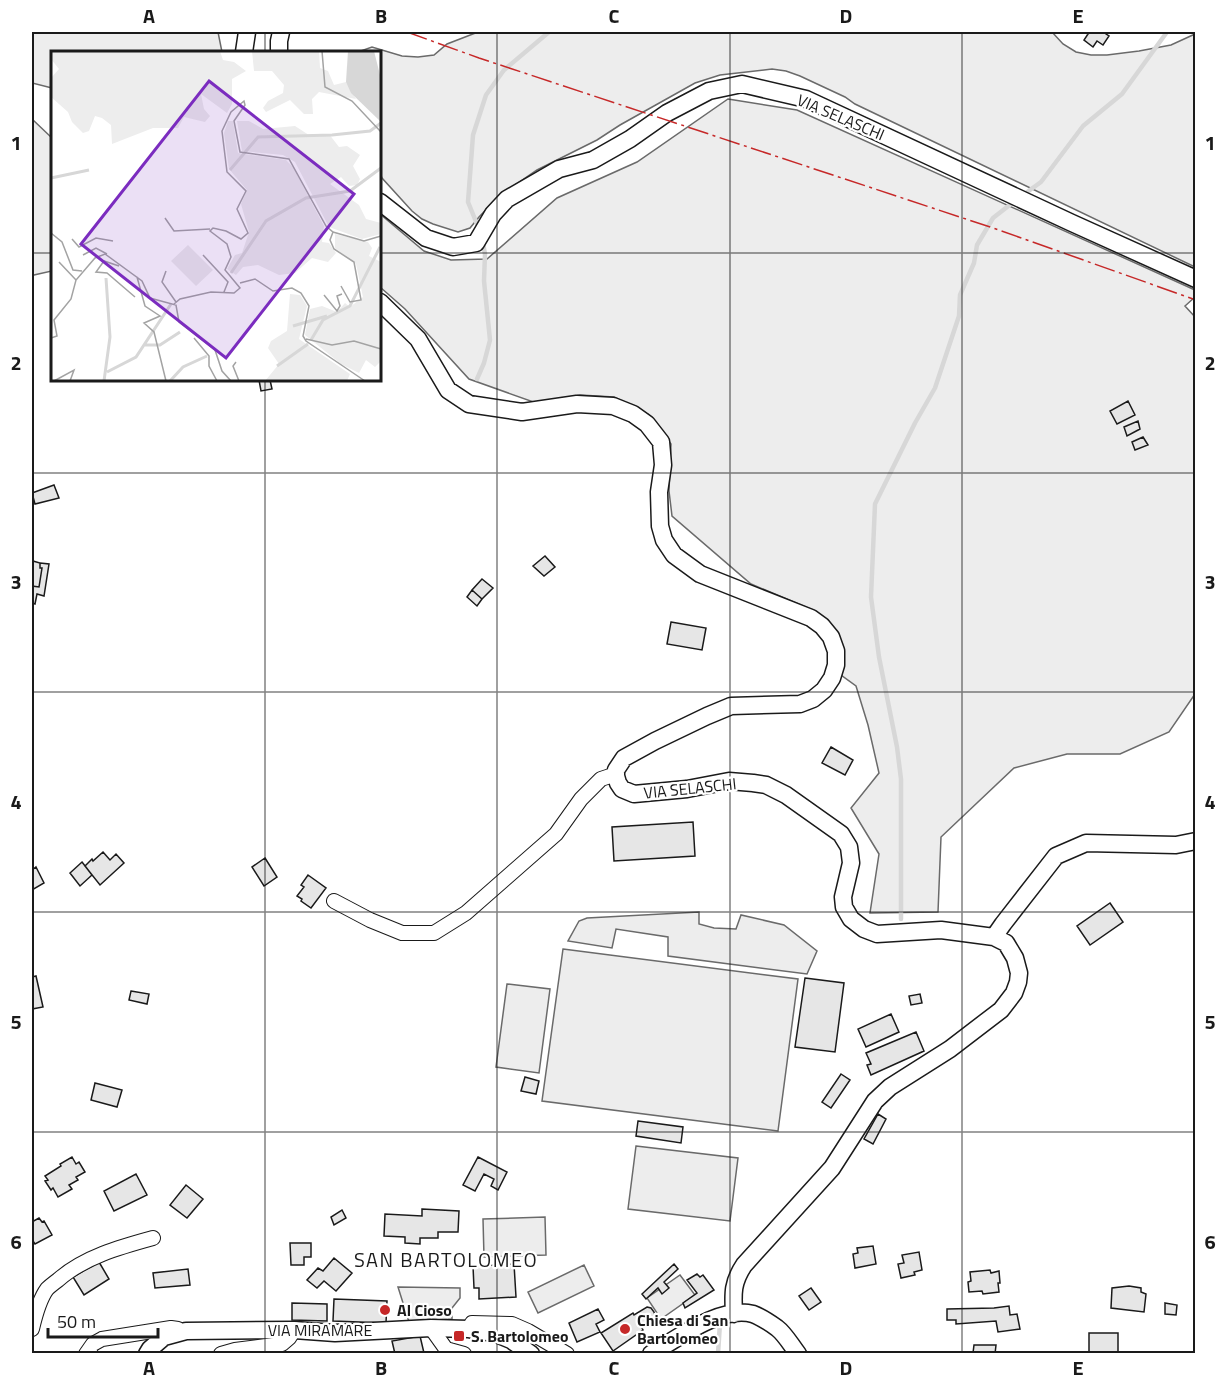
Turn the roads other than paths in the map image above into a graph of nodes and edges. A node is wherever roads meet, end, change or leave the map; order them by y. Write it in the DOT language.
graph roads {
  1 [pos="247,32"];
  2 [pos="281,32"];
  3 [pos="244,51"];
  4 [pos="279,51"];
  5 [pos="381,203"];
  6 [pos="1196,279"];
  7 [pos="381,303"];
  8 [pos="616,774"];
  9 [pos="1196,841"];
  10 [pos="334,901"];
  11 [pos="994,938"];
  12 [pos="153,1238"];
  13 [pos="734,1314"];
  14 [pos="430,1328"];
  15 [pos="32,1329"];
  16 [pos="469,1329"];
  17 [pos="294,1330"];
  18 [pos="186,1331"];
  19 [pos="86,1353"];
  20 [pos="147,1353"];
  21 [pos="221,1353"];
  22 [pos="464,1353"];
  23 [pos="531,1353"];
  24 [pos="567,1353"];
  25 [pos="651,1353"];
  26 [pos="798,1353"];
  1 -- 3 [label="street"];
  2 -- 4 [label="street"];
  5 -- 6 [label="street, VIA SELASCHI"];
  7 -- 8 [label="street"];
  8 -- 10 [label="street"];
  8 -- 11 [label="street, VIA SELASCHI"];
  9 -- 11 [label="street"];
  11 -- 13 [label="street"];
  12 -- 15 [label="street"];
  13 -- 25 [label="street"];
  13 -- 26 [label="street"];
  14 -- 16 [label="street, VIA MIRAMARE"];
  14 -- 17 [label="street, VIA MIRAMARE"];
  14 -- 22 [label="street"];
  16 -- 23 [label="street, VIA MIRAMARE"];
  16 -- 24 [label="street"];
  17 -- 18 [label="street, VIA MIRAMARE"];
  17 -- 21 [label="street"];
  18 -- 19 [label="street"];
  18 -- 20 [label="street, VIA MIRAMARE"];
}
